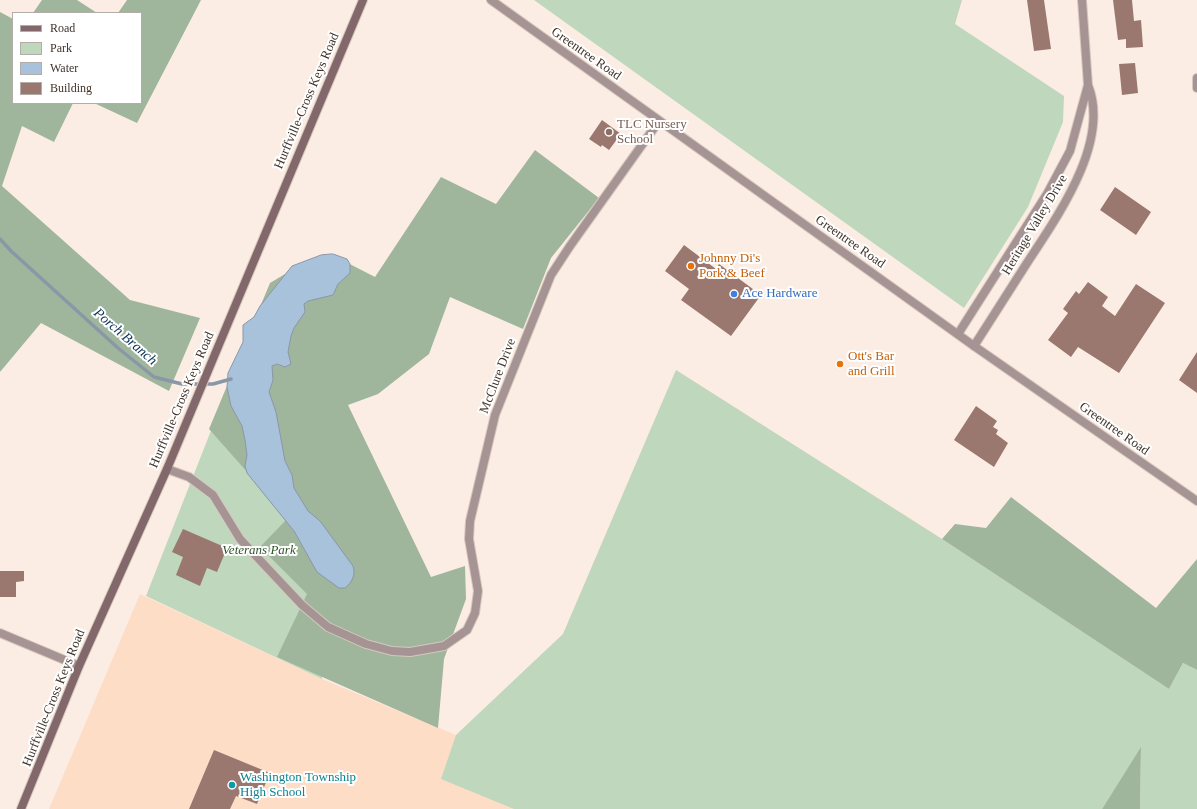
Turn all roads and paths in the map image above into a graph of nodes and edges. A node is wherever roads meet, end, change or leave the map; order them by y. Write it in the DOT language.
graph roads {
  1 [pos="362,0"];
  2 [pos="490,0"];
  3 [pos="1082,0"];
  4 [pos="1197,78"];
  5 [pos="1088,85"];
  6 [pos="1197,88"];
  7 [pos="659,121"];
  8 [pos="958,334"];
  9 [pos="974,346"];
  10 [pos="167,468"];
  11 [pos="1197,501"];
  12 [pos="0,633"];
  13 [pos="79,666"];
  14 [pos="21,809"];
  1 -- 10 [label="main road, Hurffville-Cross Keys Road"];
  2 -- 7 [label="street, Greentree Road"];
  3 -- 5 [label="street, Heritage Valley Drive"];
  4 -- 6 [label="street"];
  5 -- 8 [label="street, Heritage Valley Drive"];
  5 -- 9 [label="street, Heritage Valley Drive"];
  7 -- 8 [label="street, Greentree Road"];
  7 -- 10 [label="street, McClure Drive"];
  8 -- 9 [label="street, Greentree Road"];
  9 -- 11 [label="street, Greentree Road"];
  10 -- 13 [label="main road, Hurffville-Cross Keys Road"];
  12 -- 13 [label="street"];
  13 -- 14 [label="main road, Hurffville-Cross Keys Road"];
}
